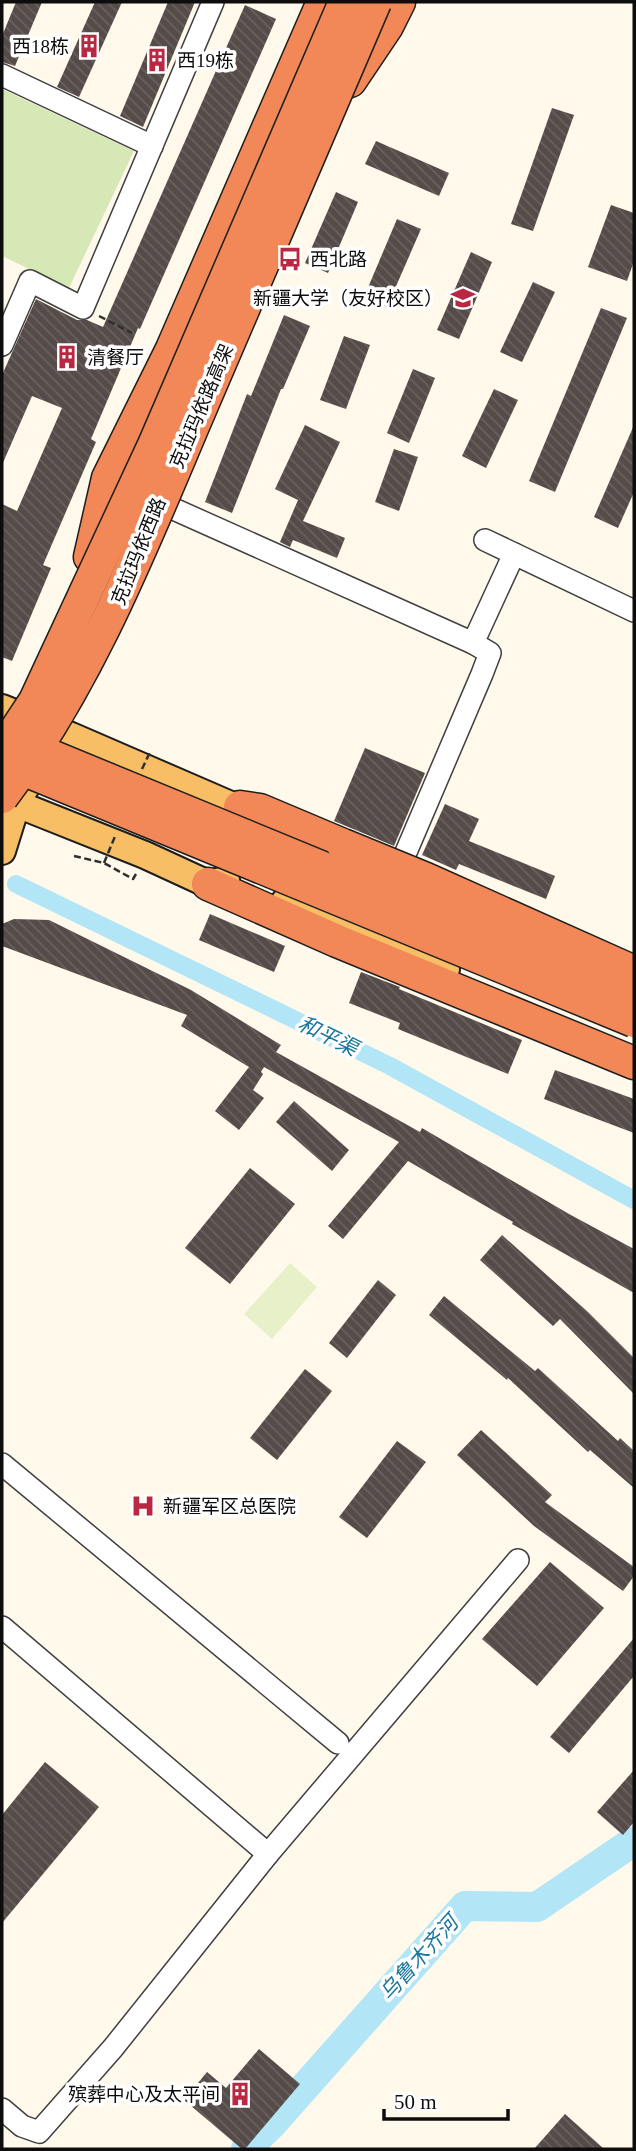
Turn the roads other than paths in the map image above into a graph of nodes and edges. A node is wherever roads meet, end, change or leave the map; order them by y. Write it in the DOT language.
graph roads {
  1 [pos="214,2"];
  2 [pos="323,2"];
  3 [pos="343,2"];
  4 [pos="384,8"];
  5 [pos="2,75"];
  6 [pos="332,106"];
  7 [pos="152,146"];
  8 [pos="2,345"];
  9 [pos="158,502"];
  10 [pos="485,540"];
  11 [pos="514,554"];
  12 [pos="90,557"];
  13 [pos="634,611"];
  14 [pos="473,643"];
  15 [pos="5,723"];
  16 [pos="60,733"];
  17 [pos="2,751"];
  18 [pos="2,761"];
  19 [pos="5,805"];
  20 [pos="240,807"];
  21 [pos="2,851"];
  22 [pos="393,883"];
  23 [pos="208,884"];
  24 [pos="634,974"];
  25 [pos="634,996"];
  26 [pos="634,1021"];
  27 [pos="634,1050"];
  28 [pos="634,1063"];
  29 [pos="2,1464"];
  30 [pos="518,1560"];
  31 [pos="2,1627"];
  32 [pos="338,1744"];
  33 [pos="268,1854"];
  34 [pos="2,2109"];
  1 -- 7 [label="street"];
  2 -- 12 [label="highway"];
  3 -- 12 [label="main road, 克拉玛依西路"];
  3 -- 17 [label="highway, 克拉玛依路高架, bridge"];
  4 -- 6 [label="highway"];
  4 -- 19 [label="highway, 克拉玛依路高架, bridge"];
  5 -- 7 [label="street"];
  6 -- 9 [label="main road, 克拉玛依西路"];
  7 -- 8 [label="street"];
  9 -- 14 [label="street"];
  9 -- 16 [label="main road, 克拉玛依西路"];
  10 -- 11 [label="street"];
  11 -- 13 [label="street"];
  11 -- 14 [label="street"];
  12 -- 15 [label="main road, 克拉玛依西路"];
  14 -- 22 [label="street"];
  15 -- 16 [label="main road"];
  15 -- 25 [label="highway, bridge"];
  16 -- 19 [label="main road, 克拉玛依西路"];
  16 -- 20 [label="main road"];
  18 -- 26 [label="highway, bridge"];
  19 -- 21 [label="main road, 克拉玛依西路"];
  19 -- 23 [label="main road"];
  20 -- 22 [label="main road"];
  20 -- 24 [label="highway, bridge"];
  22 -- 24 [label="main road"];
  23 -- 27 [label="main road"];
  23 -- 28 [label="highway"];
  29 -- 32 [label="street"];
  30 -- 33 [label="street"];
  31 -- 33 [label="street"];
  33 -- 34 [label="street"];
}
